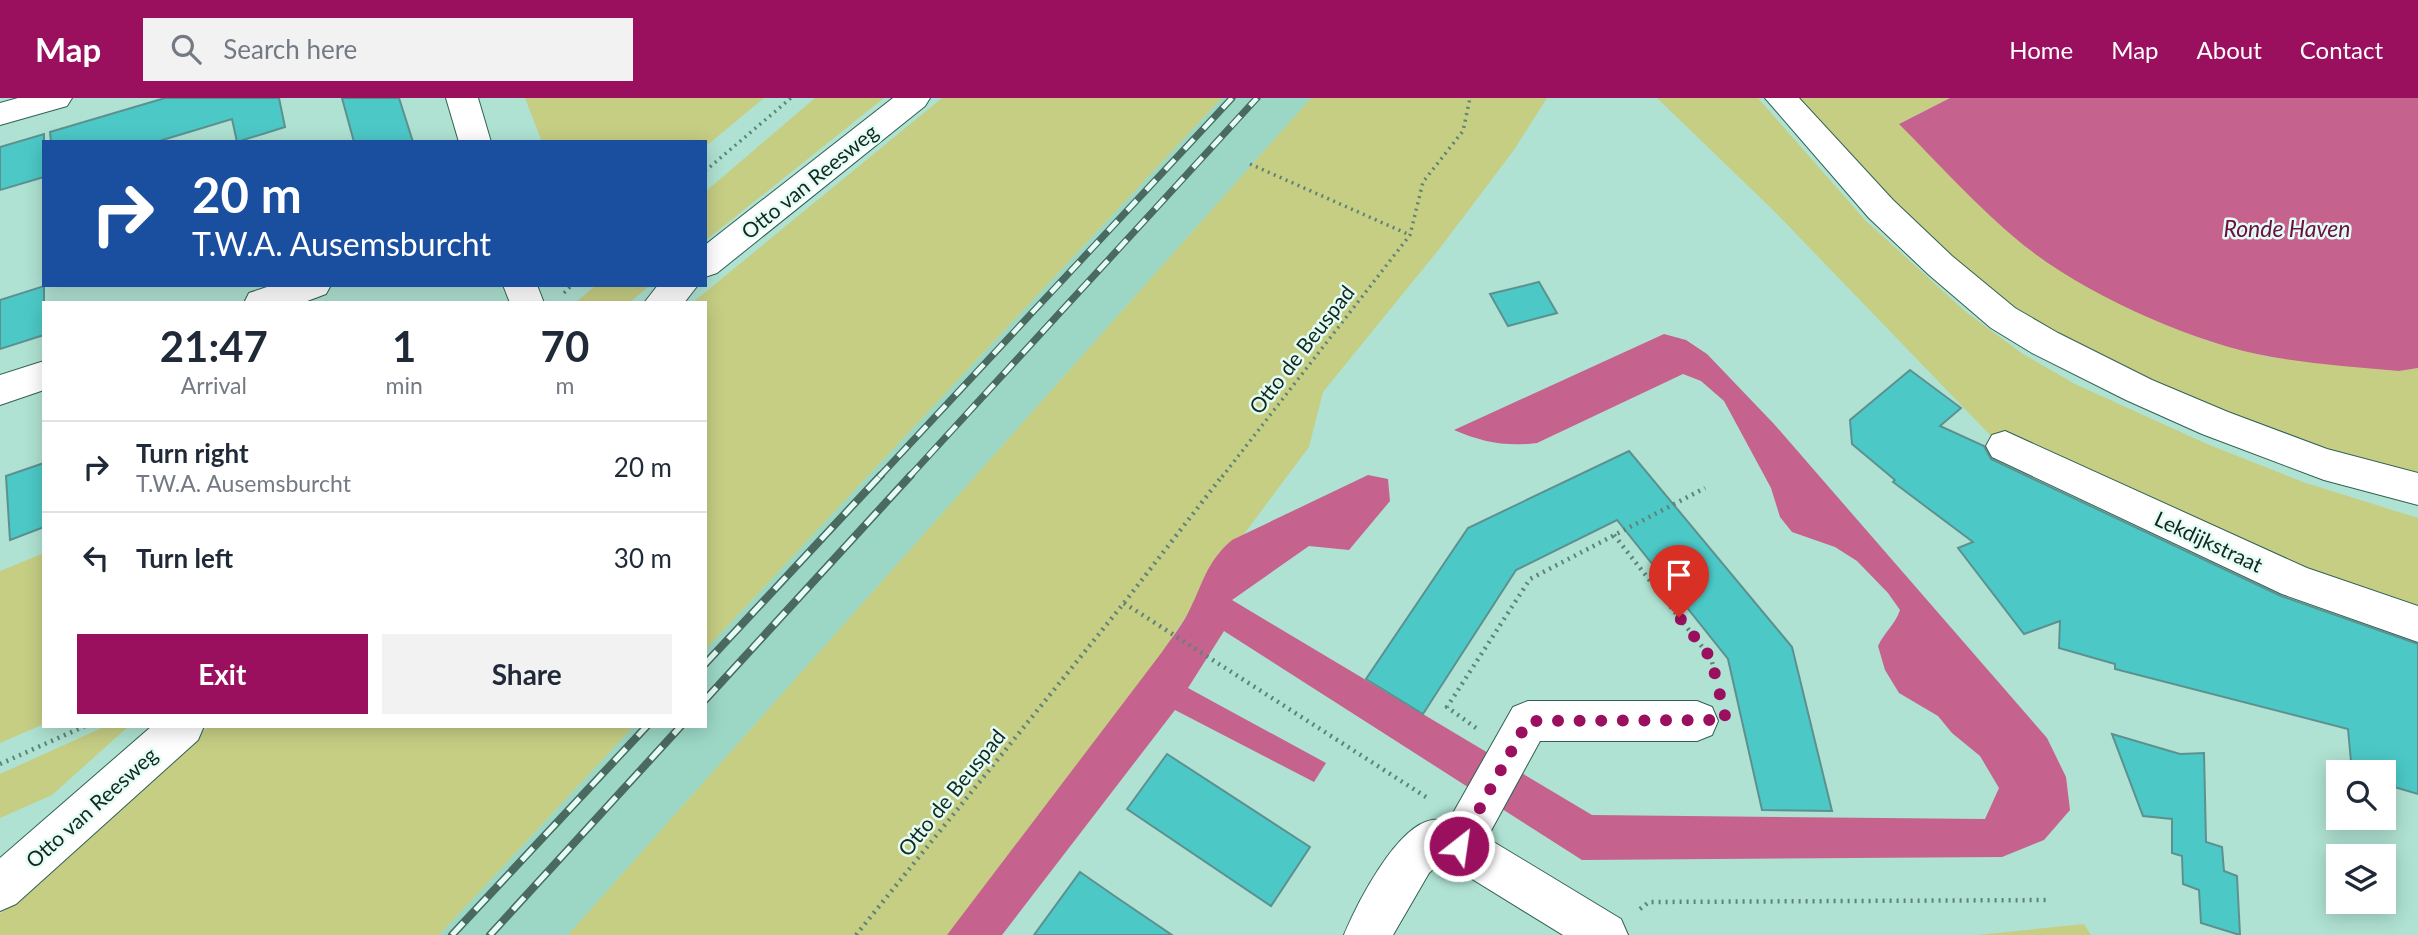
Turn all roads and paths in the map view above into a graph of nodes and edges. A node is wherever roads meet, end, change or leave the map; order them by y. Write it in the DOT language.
graph roads {
  1 [pos="55,98"];
  2 [pos="462,98"];
  3 [pos="791,98"];
  4 [pos="914,98"];
  5 [pos="1470,98"];
  6 [pos="1781,98"];
  7 [pos="0,114"];
  8 [pos="474,140"];
  9 [pos="1251,164"];
  10 [pos="707,169"];
  11 [pos="1410,235"];
  12 [pos="707,262"];
  13 [pos="308,287"];
  14 [pos="679,287"];
  15 [pos="267,301"];
  16 [pos="663,301"];
  17 [pos="42,376"];
  18 [pos="0,390"];
  19 [pos="2005,446"];
  20 [pos="1705,488"];
  21 [pos="2418,489"];
  22 [pos="1614,535"];
  23 [pos="1124,603"];
  24 [pos="2418,624"];
  25 [pos="1697,721"];
  26 [pos="81,728"];
  27 [pos="181,728"];
  28 [pos="1511,753"];
  29 [pos="0,764"];
  30 [pos="1457,833"];
  31 [pos="0,888"];
  32 [pos="2050,900"];
  33 [pos="856,935"];
  34 [pos="1367,935"];
  35 [pos="1605,935"];
  1 -- 7 [label="street"];
  2 -- 8 [label="street"];
  3 -- 10 [label="path"];
  4 -- 12 [label="street, Otto van Reesweg"];
  5 -- 11 [label="path, Otto de Beuspad"];
  6 -- 21 [label="street"];
  9 -- 11 [label="path"];
  11 -- 23 [label="path, Otto de Beuspad"];
  13 -- 15 [label="street"];
  14 -- 16 [label="street"];
  17 -- 18 [label="street"];
  19 -- 24 [label="street, Lekdijkstraat"];
  20 -- 22 [label="path"];
  22 -- 25 [label="path"];
  22 -- 28 [label="path"];
  23 -- 30 [label="path"];
  23 -- 33 [label="path, Otto de Beuspad"];
  25 -- 28 [label="street"];
  26 -- 29 [label="path"];
  27 -- 31 [label="street, Otto van Reesweg"];
  28 -- 30 [label="street"];
  30 -- 34 [label="street"];
  30 -- 35 [label="street"];
  32 -- 35 [label="path"];
}
